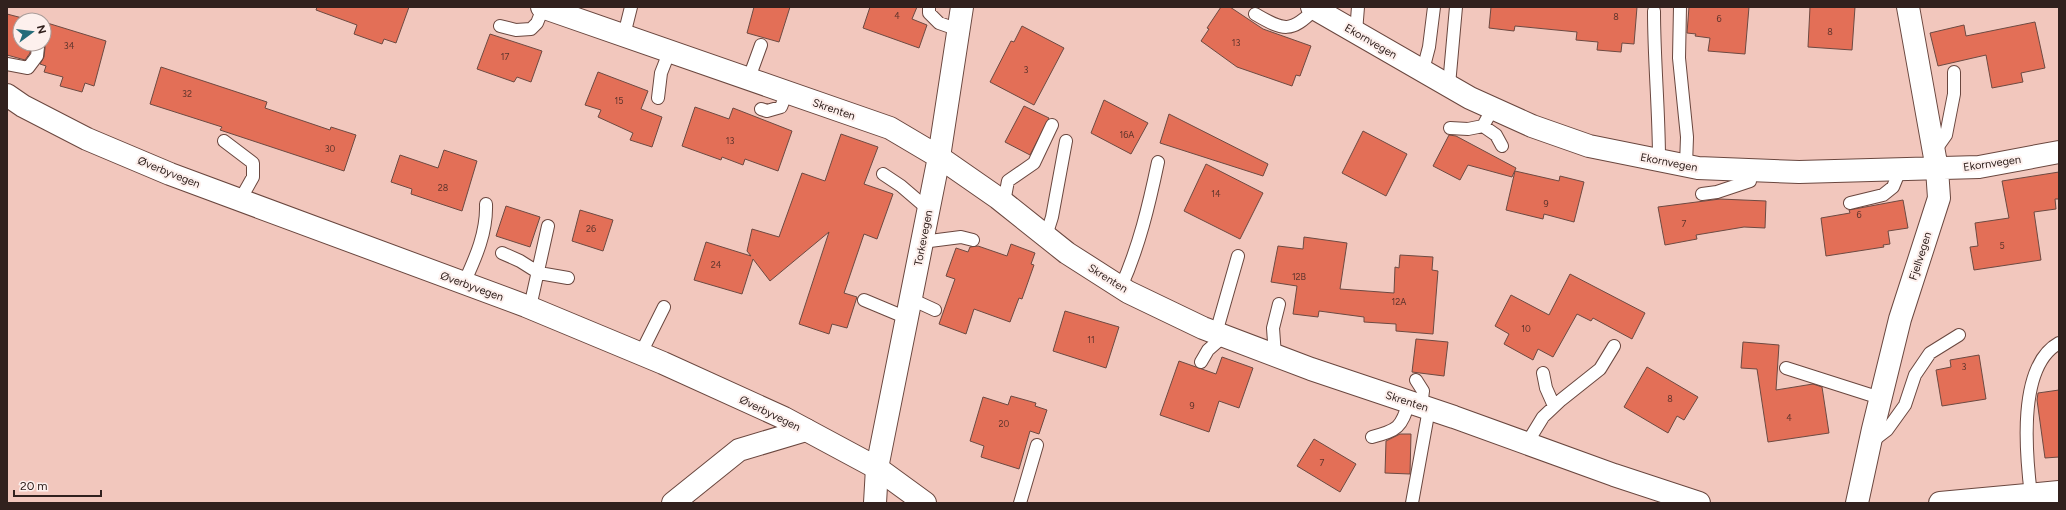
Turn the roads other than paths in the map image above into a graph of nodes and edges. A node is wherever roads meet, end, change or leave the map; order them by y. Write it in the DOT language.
graph roads {
  1 [pos="543,7"];
  2 [pos="631,7"];
  3 [pos="929,7"];
  4 [pos="962,7"];
  5 [pos="1358,7"];
  6 [pos="1434,7"];
  7 [pos="1456,7"];
  8 [pos="1680,7"];
  9 [pos="1908,7"];
  10 [pos="1314,8"];
  11 [pos="1654,11"];
  12 [pos="1255,14"];
  13 [pos="500,26"];
  14 [pos="959,30"];
  15 [pos="1356,32"];
  16 [pos="624,35"];
  17 [pos="761,45"];
  18 [pos="670,50"];
  19 [pos="37,52"];
  20 [pos="7,64"];
  21 [pos="1423,70"];
  22 [pos="1954,72"];
  23 [pos="749,78"];
  24 [pos="1449,85"];
  25 [pos="787,92"];
  26 [pos="7,95"];
  27 [pos="658,98"];
  28 [pos="761,110"];
  29 [pos="1488,117"];
  30 [pos="1052,125"];
  31 [pos="1450,128"];
  32 [pos="224,141"];
  33 [pos="1066,141"];
  34 [pos="1502,146"];
  35 [pos="2059,152"];
  36 [pos="939,157"];
  37 [pos="1659,160"];
  38 [pos="1936,160"];
  39 [pos="1158,162"];
  40 [pos="1686,165"];
  41 [pos="1750,170"];
  42 [pos="1900,170"];
  43 [pos="883,174"];
  44 [pos="1702,194"];
  45 [pos="240,200"];
  46 [pos="1004,202"];
  47 [pos="1850,203"];
  48 [pos="486,204"];
  49 [pos="929,210"];
  50 [pos="548,226"];
  51 [pos="1046,236"];
  52 [pos="973,240"];
  53 [pos="922,242"];
  54 [pos="502,254"];
  55 [pos="1238,256"];
  56 [pos="539,272"];
  57 [pos="568,278"];
  58 [pos="464,283"];
  59 [pos="1121,287"];
  60 [pos="864,300"];
  61 [pos="1279,304"];
  62 [pos="530,307"];
  63 [pos="664,307"];
  64 [pos="909,308"];
  65 [pos="935,310"];
  66 [pos="1220,334"];
  67 [pos="1959,335"];
  68 [pos="2059,343"];
  69 [pos="1614,346"];
  70 [pos="640,353"];
  71 [pos="1275,356"];
  72 [pos="1201,362"];
  73 [pos="1786,368"];
  74 [pos="1543,372"];
  75 [pos="1416,380"];
  76 [pos="1880,398"];
  77 [pos="1420,405"];
  78 [pos="1554,406"];
  79 [pos="806,430"];
  80 [pos="1372,437"];
  81 [pos="1528,443"];
  82 [pos="1870,444"];
  83 [pos="1037,445"];
  84 [pos="877,468"];
  85 [pos="2059,492"];
  86 [pos="2032,495"];
  87 [pos="1972,502"];
  88 [pos="673,503"];
  89 [pos="875,503"];
  90 [pos="925,503"];
  91 [pos="1020,503"];
  92 [pos="1412,503"];
  93 [pos="1699,503"];
  94 [pos="1857,503"];
  95 [pos="1940,503"];
  1 -- 13 [label="lane"];
  1 -- 16 [label="street, Skrenten"];
  2 -- 16 [label="lane"];
  3 -- 14 [label="lane"];
  4 -- 14 [label="street, Torkevegen"];
  5 -- 15 [label="lane"];
  6 -- 21 [label="lane"];
  7 -- 24 [label="lane"];
  8 -- 40 [label="lane"];
  9 -- 38 [label="street, Fjellvegen"];
  10 -- 12 [label="lane"];
  10 -- 15 [label="street, Ekornvegen"];
  11 -- 37 [label="lane"];
  14 -- 36 [label="street, Torkevegen"];
  15 -- 21 [label="street, Ekornvegen"];
  16 -- 18 [label="street, Skrenten"];
  17 -- 23 [label="lane"];
  18 -- 23 [label="street, Skrenten"];
  18 -- 27 [label="lane"];
  19 -- 20 [label="lane"];
  21 -- 24 [label="street, Ekornvegen"];
  22 -- 38 [label="lane"];
  23 -- 25 [label="street, Skrenten"];
  24 -- 29 [label="street, Ekornvegen"];
  25 -- 28 [label="lane"];
  25 -- 36 [label="street, Skrenten"];
  26 -- 45 [label="street, Øverbyvegen"];
  29 -- 31 [label="lane"];
  29 -- 34 [label="lane"];
  29 -- 37 [label="street, Ekornvegen"];
  30 -- 46 [label="lane"];
  32 -- 45 [label="lane"];
  33 -- 51 [label="lane"];
  35 -- 38 [label="street, Ekornvegen"];
  36 -- 46 [label="street, Skrenten"];
  36 -- 49 [label="street, Torkevegen"];
  37 -- 40 [label="street, Ekornvegen"];
  38 -- 42 [label="street, Ekornvegen"];
  38 -- 76 [label="street, Fjellvegen"];
  39 -- 59 [label="lane"];
  40 -- 41 [label="street, Ekornvegen"];
  41 -- 42 [label="street, Ekornvegen"];
  41 -- 44 [label="lane"];
  42 -- 47 [label="lane"];
  43 -- 49 [label="lane"];
  45 -- 58 [label="street, Øverbyvegen"];
  46 -- 51 [label="street, Skrenten"];
  48 -- 58 [label="lane"];
  49 -- 53 [label="street, Torkevegen"];
  50 -- 56 [label="lane"];
  51 -- 59 [label="street, Skrenten"];
  52 -- 53 [label="lane"];
  53 -- 64 [label="street, Torkevegen"];
  54 -- 56 [label="lane"];
  55 -- 66 [label="lane"];
  56 -- 57 [label="lane"];
  56 -- 62 [label="lane"];
  58 -- 62 [label="street, Øverbyvegen"];
  59 -- 66 [label="street, Skrenten"];
  60 -- 64 [label="lane"];
  61 -- 71 [label="lane"];
  62 -- 70 [label="street, Øverbyvegen"];
  63 -- 70 [label="lane"];
  64 -- 65 [label="lane"];
  64 -- 84 [label="street, Torkevegen"];
  66 -- 71 [label="street, Skrenten"];
  66 -- 72 [label="lane"];
  67 -- 82 [label="lane"];
  68 -- 86 [label="lane"];
  69 -- 78 [label="lane"];
  70 -- 79 [label="street, Øverbyvegen"];
  71 -- 77 [label="street, Skrenten"];
  73 -- 76 [label="lane"];
  74 -- 78 [label="lane"];
  75 -- 77 [label="lane"];
  76 -- 82 [label="street, Fjellvegen"];
  77 -- 80 [label="lane"];
  77 -- 81 [label="street, Skrenten"];
  77 -- 92 [label="lane"];
  78 -- 81 [label="lane"];
  79 -- 84 [label="street, Øverbyvegen"];
  79 -- 88 [label="street"];
  81 -- 93 [label="street, Skrenten"];
  82 -- 94 [label="street, Fjellvegen"];
  83 -- 91 [label="lane"];
  84 -- 89 [label="street, Torkevegen"];
  84 -- 90 [label="street, Øverbyvegen"];
  85 -- 86 [label="street"];
  86 -- 87 [label="street"];
  87 -- 95 [label="street"];
}
